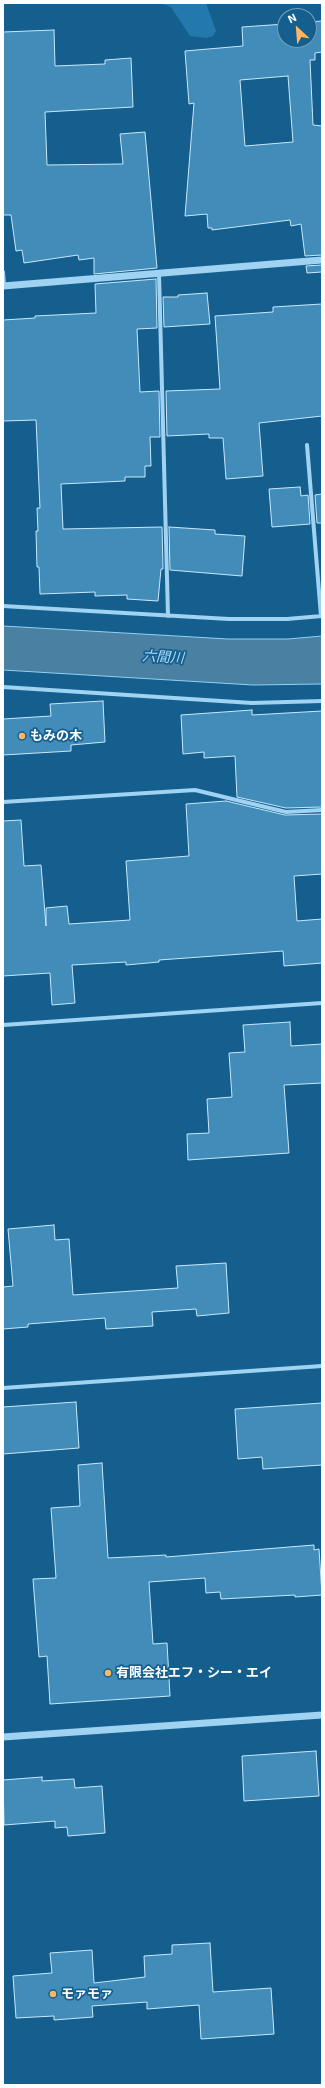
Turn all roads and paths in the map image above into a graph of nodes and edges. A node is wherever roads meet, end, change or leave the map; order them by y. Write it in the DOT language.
graph roads {
  1 [pos="322,260"];
  2 [pos="3,272"];
  3 [pos="158,274"];
  4 [pos="3,286"];
  5 [pos="307,445"];
  6 [pos="3,606"];
  7 [pos="168,616"];
  8 [pos="321,616"];
  9 [pos="3,687"];
  10 [pos="322,701"];
  11 [pos="3,802"];
  12 [pos="322,810"];
  13 [pos="322,1003"];
  14 [pos="3,1025"];
  15 [pos="322,1366"];
  16 [pos="3,1388"];
  17 [pos="322,1715"];
  18 [pos="3,1737"];
  1 -- 3 [label="street"];
  2 -- 4 [label="street"];
  3 -- 4 [label="street"];
  3 -- 7 [label="street"];
  5 -- 8 [label="street"];
  6 -- 7 [label="street"];
  7 -- 8 [label="street"];
  9 -- 10 [label="street"];
  11 -- 12 [label="street"];
  13 -- 14 [label="street"];
  15 -- 16 [label="street"];
  17 -- 18 [label="street"];
}
